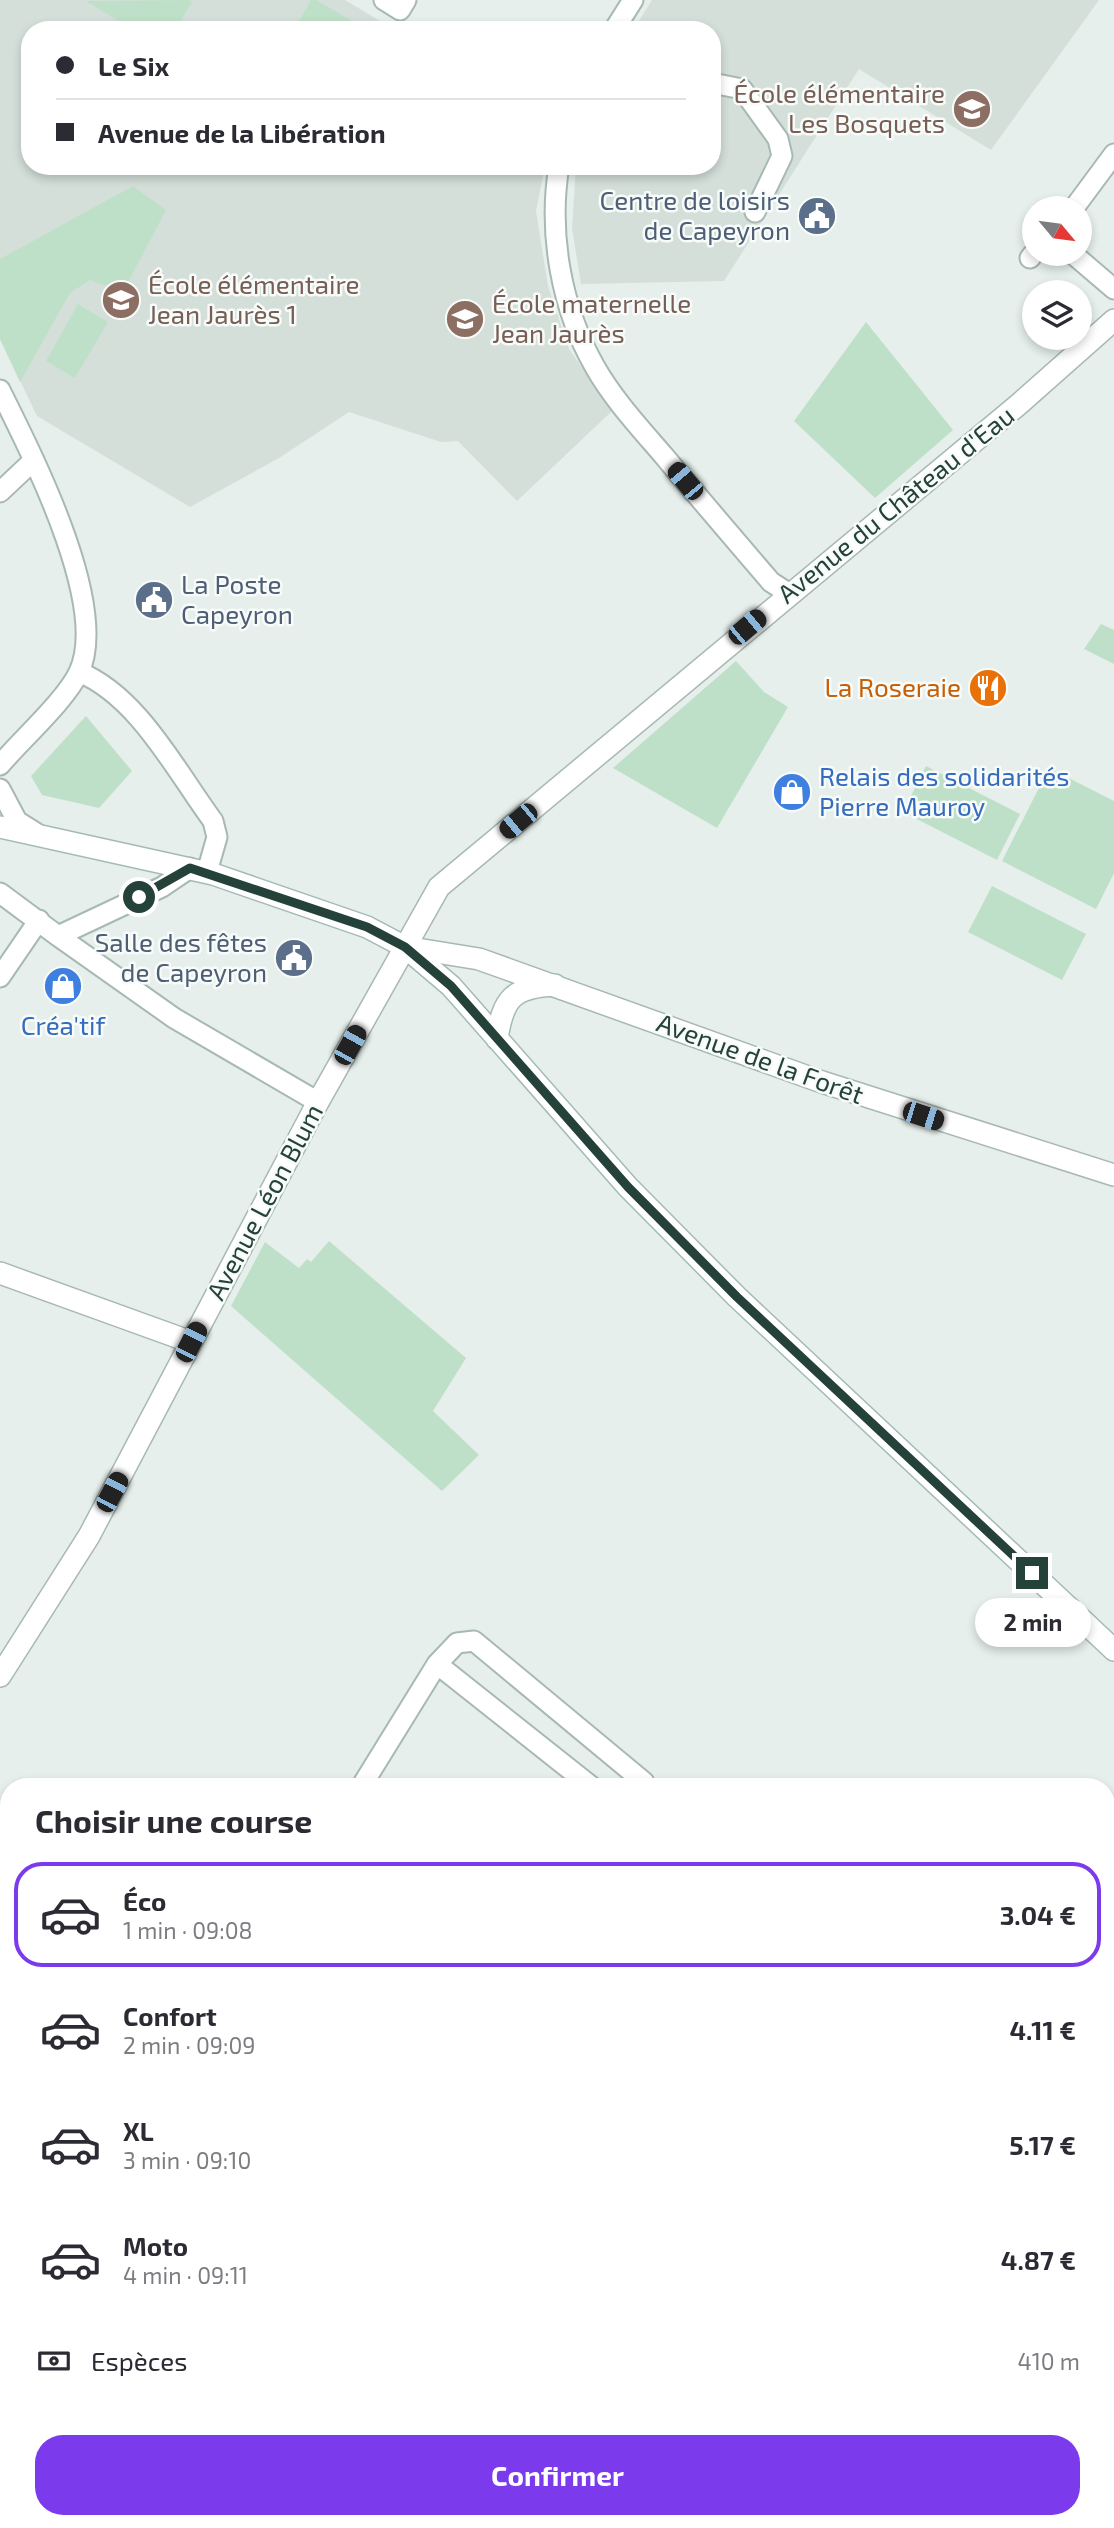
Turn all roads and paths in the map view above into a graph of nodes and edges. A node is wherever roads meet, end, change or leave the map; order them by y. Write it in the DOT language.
graph roads {
  1 [pos="384,0"];
  2 [pos="406,0"];
  3 [pos="633,0"];
  4 [pos="621,21"];
  5 [pos="721,85"];
  6 [pos="1114,154"];
  7 [pos="558,175"];
  8 [pos="1083,196"];
  9 [pos="755,212"];
  10 [pos="1087,266"];
  11 [pos="1114,289"];
  12 [pos="1114,320"];
  13 [pos="0,390"];
  14 [pos="34,460"];
  15 [pos="0,492"];
  16 [pos="788,593"];
  17 [pos="79,672"];
  18 [pos="0,765"];
  19 [pos="0,789"];
  20 [pos="0,827"];
  21 [pos="40,836"];
  22 [pos="198,870"];
  23 [pos="0,893"];
  24 [pos="39,920"];
  25 [pos="58,936"];
  26 [pos="405,947"];
  27 [pos="0,977"];
  28 [pos="555,985"];
  29 [pos="498,1039"];
  30 [pos="318,1102"];
  31 [pos="1114,1175"];
  32 [pos="0,1273"];
  33 [pos="191,1342"];
  34 [pos="1114,1650"];
  35 [pos="437,1664"];
  36 [pos="0,1676"];
  37 [pos="367,1778"];
  38 [pos="581,1778"];
  39 [pos="639,1778"];
  1 -- 2 [label="street"];
  3 -- 4 [label="street"];
  5 -- 9 [label="street"];
  6 -- 8 [label="street"];
  7 -- 16 [label="street"];
  10 -- 11 [label="street"];
  12 -- 16 [label="street, Avenue du Château d'Eau"];
  13 -- 14 [label="street"];
  14 -- 15 [label="street"];
  14 -- 17 [label="street"];
  16 -- 26 [label="street, Avenue du Château d'Eau"];
  17 -- 18 [label="street"];
  17 -- 22 [label="street"];
  19 -- 21 [label="street"];
  20 -- 21 [label="street"];
  21 -- 22 [label="street"];
  22 -- 25 [label="street"];
  22 -- 26 [label="street"];
  23 -- 24 [label="street"];
  24 -- 25 [label="street"];
  24 -- 27 [label="street"];
  25 -- 30 [label="street"];
  26 -- 28 [label="street, Avenue de la Forêt"];
  26 -- 29 [label="street"];
  26 -- 30 [label="street, Avenue Léon Blum"];
  28 -- 29 [label="street"];
  28 -- 31 [label="street, Avenue de la Forêt"];
  29 -- 34 [label="street"];
  30 -- 33 [label="street, Avenue Léon Blum"];
  32 -- 33 [label="street"];
  33 -- 36 [label="street, Avenue Léon Blum"];
  35 -- 37 [label="street"];
  35 -- 38 [label="street"];
  35 -- 39 [label="street"];
}
